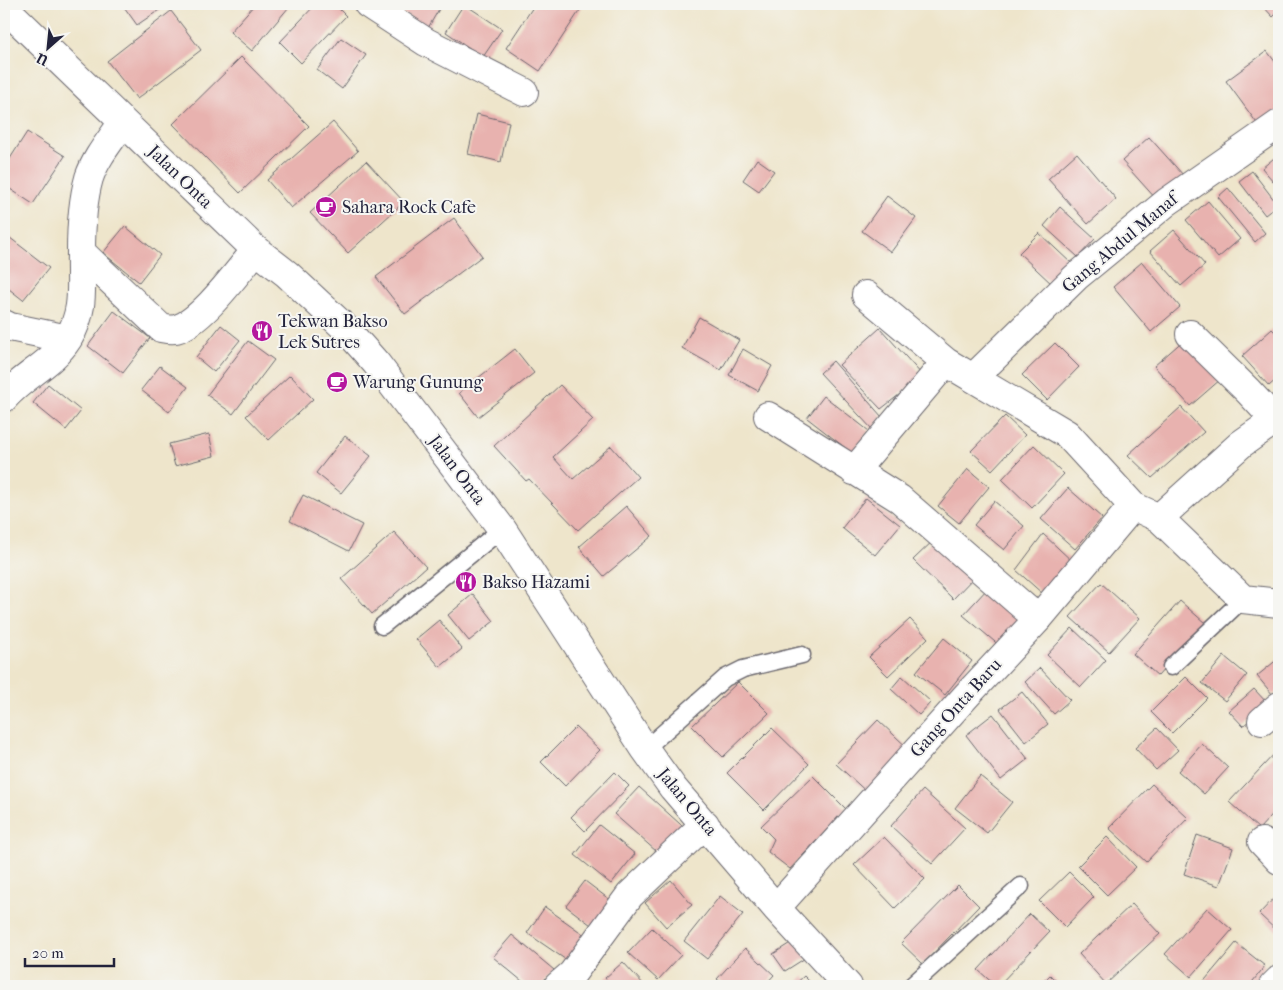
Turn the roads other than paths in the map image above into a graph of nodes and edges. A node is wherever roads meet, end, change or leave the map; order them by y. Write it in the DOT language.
graph roads {
  1 [pos="368,4"];
  2 [pos="4,7"];
  3 [pos="524,92"];
  4 [pos="123,122"];
  5 [pos="1279,124"];
  6 [pos="256,250"];
  7 [pos="80,252"];
  8 [pos="866,295"];
  9 [pos="4,324"];
  10 [pos="1190,334"];
  11 [pos="68,339"];
  12 [pos="946,362"];
  13 [pos="973,378"];
  14 [pos="4,398"];
  15 [pos="768,416"];
  16 [pos="1277,422"];
  17 [pos="854,471"];
  18 [pos="1133,506"];
  19 [pos="1159,518"];
  20 [pos="502,530"];
  21 [pos="1243,599"];
  22 [pos="1279,603"];
  23 [pos="1038,619"];
  24 [pos="382,626"];
  25 [pos="802,655"];
  26 [pos="1171,667"];
  27 [pos="645,749"];
  28 [pos="705,824"];
  29 [pos="1021,886"];
  30 [pos="776,908"];
  31 [pos="1279,980"];
  32 [pos="558,986"];
  33 [pos="848,986"];
  34 [pos="911,986"];
  35 [pos="1273,986"];
  1 -- 3 [label="street"];
  2 -- 4 [label="street, Jalan Onta"];
  4 -- 6 [label="street, Jalan Onta"];
  4 -- 7 [label="street"];
  5 -- 13 [label="street, Gang Abdul Manaf"];
  6 -- 7 [label="street"];
  6 -- 20 [label="street, Jalan Onta"];
  7 -- 11 [label="street"];
  8 -- 12 [label="street"];
  9 -- 11 [label="street"];
  10 -- 16 [label="street"];
  11 -- 14 [label="street"];
  12 -- 13 [label="street"];
  12 -- 17 [label="street"];
  13 -- 18 [label="street"];
  15 -- 17 [label="street"];
  16 -- 19 [label="street"];
  17 -- 23 [label="street"];
  18 -- 19 [label="street"];
  18 -- 23 [label="street, Gang Onta Baru"];
  19 -- 21 [label="street"];
  20 -- 24 [label="lane"];
  20 -- 27 [label="street, Jalan Onta"];
  21 -- 22 [label="street"];
  21 -- 26 [label="lane"];
  23 -- 30 [label="street, Gang Onta Baru"];
  25 -- 27 [label="lane"];
  27 -- 28 [label="street, Jalan Onta"];
  28 -- 30 [label="street, Jalan Onta"];
  28 -- 32 [label="street"];
  29 -- 34 [label="lane"];
  30 -- 33 [label="street, Jalan Onta"];
  31 -- 35 [label="street"];
}
